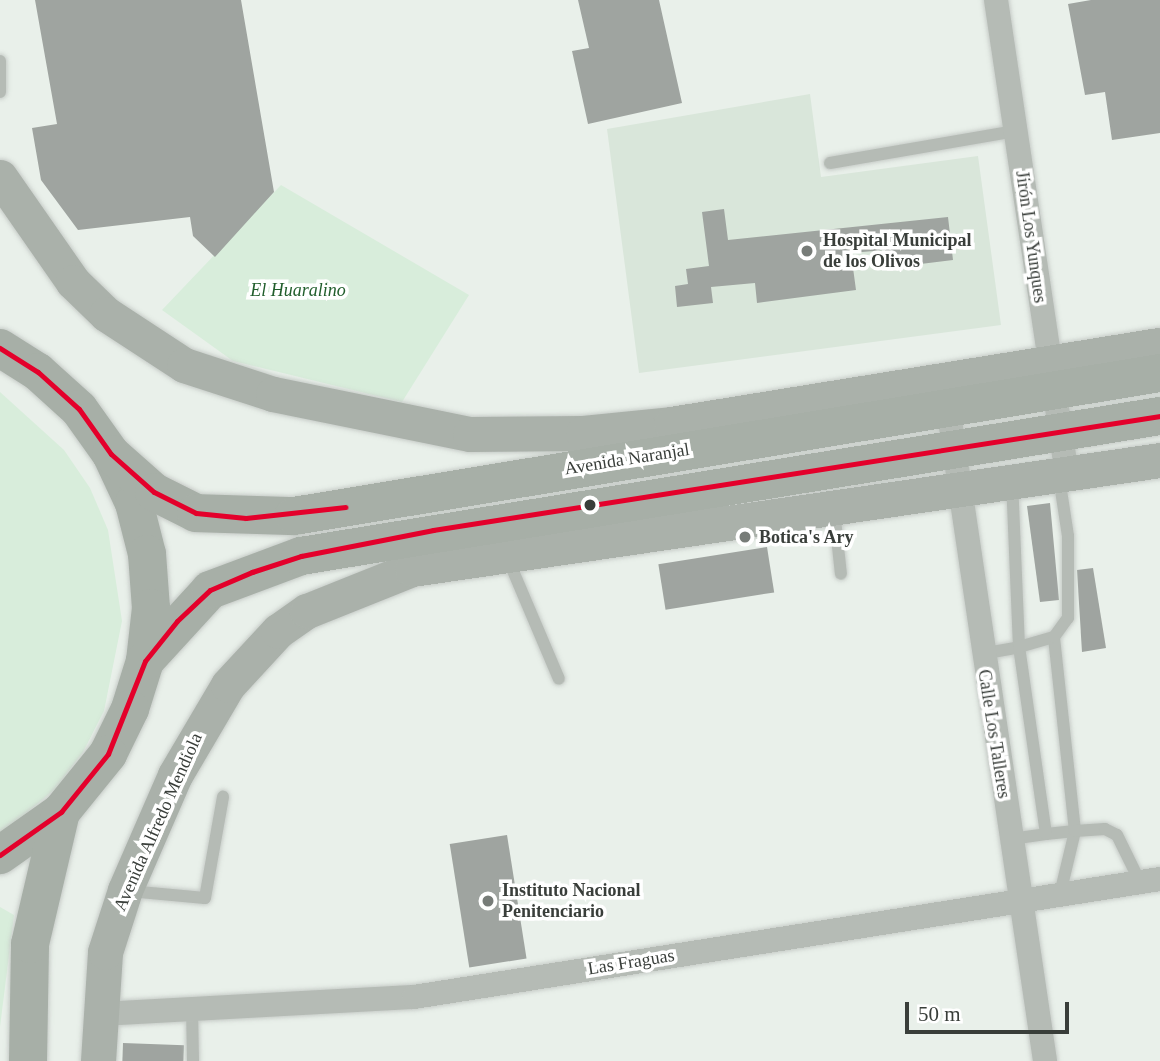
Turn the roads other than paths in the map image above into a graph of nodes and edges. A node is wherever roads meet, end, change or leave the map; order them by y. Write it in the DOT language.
graph roads {
  1 [pos="996,0"];
  2 [pos="0,61"];
  3 [pos="0,93"];
  4 [pos="1015,131"];
  5 [pos="830,163"];
  6 [pos="0,177"];
  7 [pos="1160,345"];
  8 [pos="0,348"];
  9 [pos="1160,373"];
  10 [pos="1051,377"];
  11 [pos="947,407"];
  12 [pos="1160,416"];
  13 [pos="760,423"];
  14 [pos="1059,432"];
  15 [pos="953,449"];
  16 [pos="111,454"];
  17 [pos="1160,460"];
  18 [pos="1063,474"];
  19 [pos="1012,480"];
  20 [pos="958,487"];
  21 [pos="834,510"];
  22 [pos="506,556"];
  23 [pos="841,574"];
  24 [pos="1054,637"];
  25 [pos="1019,647"];
  26 [pos="981,654"];
  27 [pos="145,661"];
  28 [pos="559,678"];
  29 [pos="223,797"];
  30 [pos="61,812"];
  31 [pos="1075,831"];
  32 [pos="1046,834"];
  33 [pos="1011,839"];
  34 [pos="0,855"];
  35 [pos="1150,881"];
  36 [pos="125,890"];
  37 [pos="1060,894"];
  38 [pos="1019,900"];
  39 [pos="192,1008"];
  40 [pos="99,1014"];
  41 [pos="28,1061"];
  42 [pos="98,1061"];
  43 [pos="193,1061"];
  44 [pos="1045,1061"];
  1 -- 4 [label="street, Jirón Los Yunques"];
  2 -- 3 [label="lane"];
  4 -- 5 [label="lane"];
  4 -- 10 [label="street, Jirón Los Yunques"];
  6 -- 13 [label="main road, Avenida Naranjal"];
  7 -- 10 [label="main road, Avenida Naranjal"];
  8 -- 16 [label="highway"];
  9 -- 10 [label="highway, Avenida Naranjal"];
  10 -- 11 [label="highway, Avenida Naranjal"];
  10 -- 13 [label="main road, Avenida Naranjal"];
  10 -- 14 [label="street, Jirón Los Yunques"];
  11 -- 13 [label="highway, Avenida Naranjal"];
  11 -- 15 [label="street, Calle Los Talleres"];
  12 -- 14 [label="highway"];
  13 -- 16 [label="highway, Avenida Naranjal"];
  14 -- 15 [label="highway"];
  14 -- 18 [label="street, Jirón Los Yunques"];
  15 -- 20 [label="street, Calle Los Talleres"];
  15 -- 27 [label="highway"];
  16 -- 27 [label="highway"];
  17 -- 18 [label="main road"];
  18 -- 19 [label="main road"];
  18 -- 24 [label="lane"];
  19 -- 20 [label="main road"];
  19 -- 25 [label="lane"];
  20 -- 21 [label="main road"];
  20 -- 26 [label="street, Calle Los Talleres"];
  21 -- 22 [label="main road"];
  21 -- 23 [label="lane"];
  22 -- 28 [label="lane"];
  22 -- 36 [label="main road, Avenida Alfredo Mendiola"];
  24 -- 25 [label="lane"];
  24 -- 31 [label="lane"];
  25 -- 26 [label="lane"];
  25 -- 32 [label="lane"];
  26 -- 33 [label="street, Calle Los Talleres"];
  27 -- 30 [label="highway"];
  29 -- 36 [label="lane"];
  30 -- 34 [label="highway"];
  30 -- 41 [label="highway"];
  31 -- 32 [label="lane"];
  31 -- 35 [label="lane"];
  31 -- 37 [label="lane"];
  32 -- 33 [label="lane"];
  33 -- 38 [label="street, Calle Los Talleres"];
  35 -- 37 [label="street, Las Fraguas"];
  36 -- 40 [label="main road, Avenida Alfredo Mendiola"];
  37 -- 38 [label="street, Las Fraguas"];
  38 -- 39 [label="street, Las Fraguas"];
  38 -- 44 [label="street, Calle Los Talleres"];
  39 -- 40 [label="street, Las Fraguas"];
  39 -- 43 [label="lane"];
  40 -- 42 [label="main road, Avenida Alfredo Mendiola"];
}
